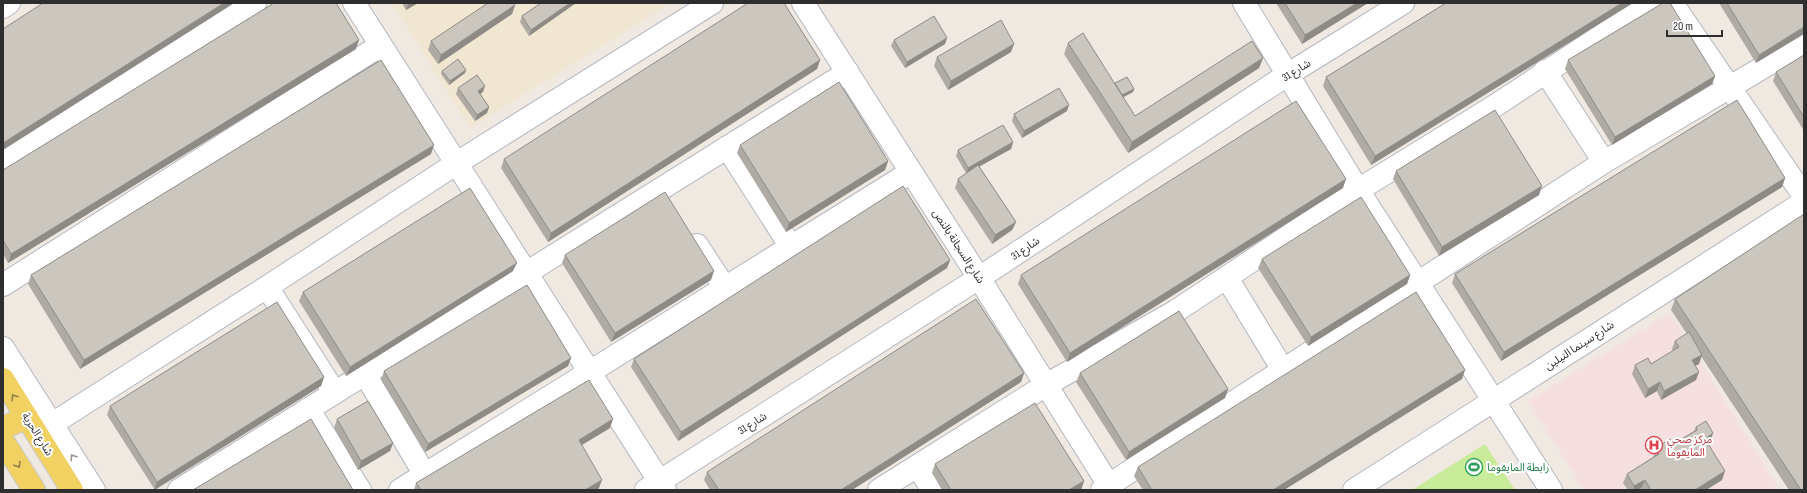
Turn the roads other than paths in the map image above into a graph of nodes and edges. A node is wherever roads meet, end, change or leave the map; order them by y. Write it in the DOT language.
graph roads {
  1 [pos="9,3"];
  2 [pos="255,3"];
  3 [pos="354,3"];
  4 [pos="712,3"];
  5 [pos="803,3"];
  6 [pos="1244,3"];
  7 [pos="1403,3"];
  8 [pos="1651,3"];
  9 [pos="1672,3"];
  10 [pos="3,7"];
  11 [pos="1804,43"];
  12 [pos="381,45"];
  13 [pos="1546,71"];
  14 [pos="848,72"];
  15 [pos="1287,75"];
  16 [pos="1729,88"];
  17 [pos="1490,109"];
  18 [pos="1502,128"];
  19 [pos="728,147"];
  20 [pos="1604,162"];
  21 [pos="3,163"];
  22 [pos="457,163"];
  23 [pos="911,172"];
  24 [pos="1536,180"];
  25 [pos="660,189"];
  26 [pos="1358,190"];
  27 [pos="1804,196"];
  28 [pos="1549,199"];
  29 [pos="1804,202"];
  30 [pos="673,209"];
  31 [pos="686,229"];
  32 [pos="791,247"];
  33 [pos="526,272"];
  34 [pos="980,278"];
  35 [pos="1228,278"];
  36 [pos="1418,284"];
  37 [pos="3,285"];
  38 [pos="267,287"];
  39 [pos="725,288"];
  40 [pos="1176,311"];
  41 [pos="1188,330"];
  42 [pos="3,348"];
  43 [pos="1283,370"];
  44 [pos="590,372"];
  45 [pos="365,374"];
  46 [pos="3,379"];
  47 [pos="1222,382"];
  48 [pos="1046,385"];
  49 [pos="335,393"];
  50 [pos="1494,400"];
  51 [pos="1234,402"];
  52 [pos="308,409"];
  53 [pos="27,417"];
  54 [pos="52,424"];
  55 [pos="3,428"];
  56 [pos="3,441"];
  57 [pos="917,466"];
  58 [pos="425,475"];
  59 [pos="657,487"];
  60 [pos="1108,488"];
  61 [pos="34,490"];
  62 [pos="72,490"];
  63 [pos="94,490"];
  64 [pos="179,490"];
  65 [pos="360,490"];
  66 [pos="400,490"];
  67 [pos="879,490"];
  68 [pos="932,490"];
  69 [pos="1354,490"];
  70 [pos="1551,490"];
  1 -- 10 [label="street"];
  2 -- 21 [label="street"];
  3 -- 12 [label="street"];
  4 -- 22 [label="street"];
  5 -- 14 [label="street, شارع السجانة بالنص"];
  6 -- 15 [label="street"];
  7 -- 15 [label="street, شارع 31"];
  8 -- 13 [label="street"];
  9 -- 16 [label="street"];
  11 -- 16 [label="street"];
  12 -- 22 [label="street"];
  12 -- 37 [label="street"];
  13 -- 17 [label="street"];
  13 -- 20 [label="street"];
  14 -- 19 [label="street"];
  14 -- 23 [label="street, شارع السجانة بالنص"];
  15 -- 26 [label="street"];
  15 -- 34 [label="street, شارع 31"];
  16 -- 20 [label="street"];
  16 -- 27 [label="street"];
  17 -- 18 [label="street"];
  17 -- 26 [label="street"];
  19 -- 25 [label="street"];
  19 -- 32 [label="street"];
  20 -- 28 [label="street"];
  22 -- 33 [label="street"];
  22 -- 38 [label="street"];
  23 -- 32 [label="street"];
  23 -- 34 [label="street, شارع السجانة بالنص"];
  24 -- 28 [label="street"];
  25 -- 30 [label="street"];
  25 -- 33 [label="street"];
  26 -- 35 [label="street"];
  26 -- 36 [label="street"];
  28 -- 36 [label="street"];
  29 -- 50 [label="street, شارع سينما النيلين"];
  31 -- 39 [label="street"];
  32 -- 39 [label="street"];
  33 -- 44 [label="street"];
  33 -- 45 [label="street"];
  34 -- 48 [label="street, شارع السجانة بالنص"];
  34 -- 59 [label="street, شارع 31"];
  35 -- 40 [label="street"];
  35 -- 43 [label="street"];
  36 -- 43 [label="street"];
  36 -- 50 [label="street"];
  38 -- 49 [label="street"];
  38 -- 54 [label="street"];
  39 -- 44 [label="street"];
  40 -- 41 [label="street"];
  40 -- 48 [label="street"];
  42 -- 54 [label="street"];
  43 -- 51 [label="street"];
  44 -- 58 [label="street"];
  44 -- 59 [label="street"];
  45 -- 49 [label="street"];
  45 -- 58 [label="street"];
  53 -- 46 [label="main road, شارع الحرية, one-way"];
  47 -- 51 [label="street"];
  48 -- 57 [label="street"];
  48 -- 60 [label="street, شارع السجانة بالنص"];
  49 -- 52 [label="street"];
  50 -- 69 [label="street, شارع سينما النيلين"];
  50 -- 70 [label="street"];
  51 -- 60 [label="street"];
  52 -- 64 [label="street"];
  52 -- 65 [label="street"];
  53 -- 55 [label="main road"];
  53 -- 62 [label="main road, شارع الحرية"];
  63 -- 54 [label="street, one-way"];
  56 -- 61 [label="main road, one-way"];
  57 -- 67 [label="street"];
  57 -- 68 [label="street"];
  58 -- 66 [label="street"];
}
